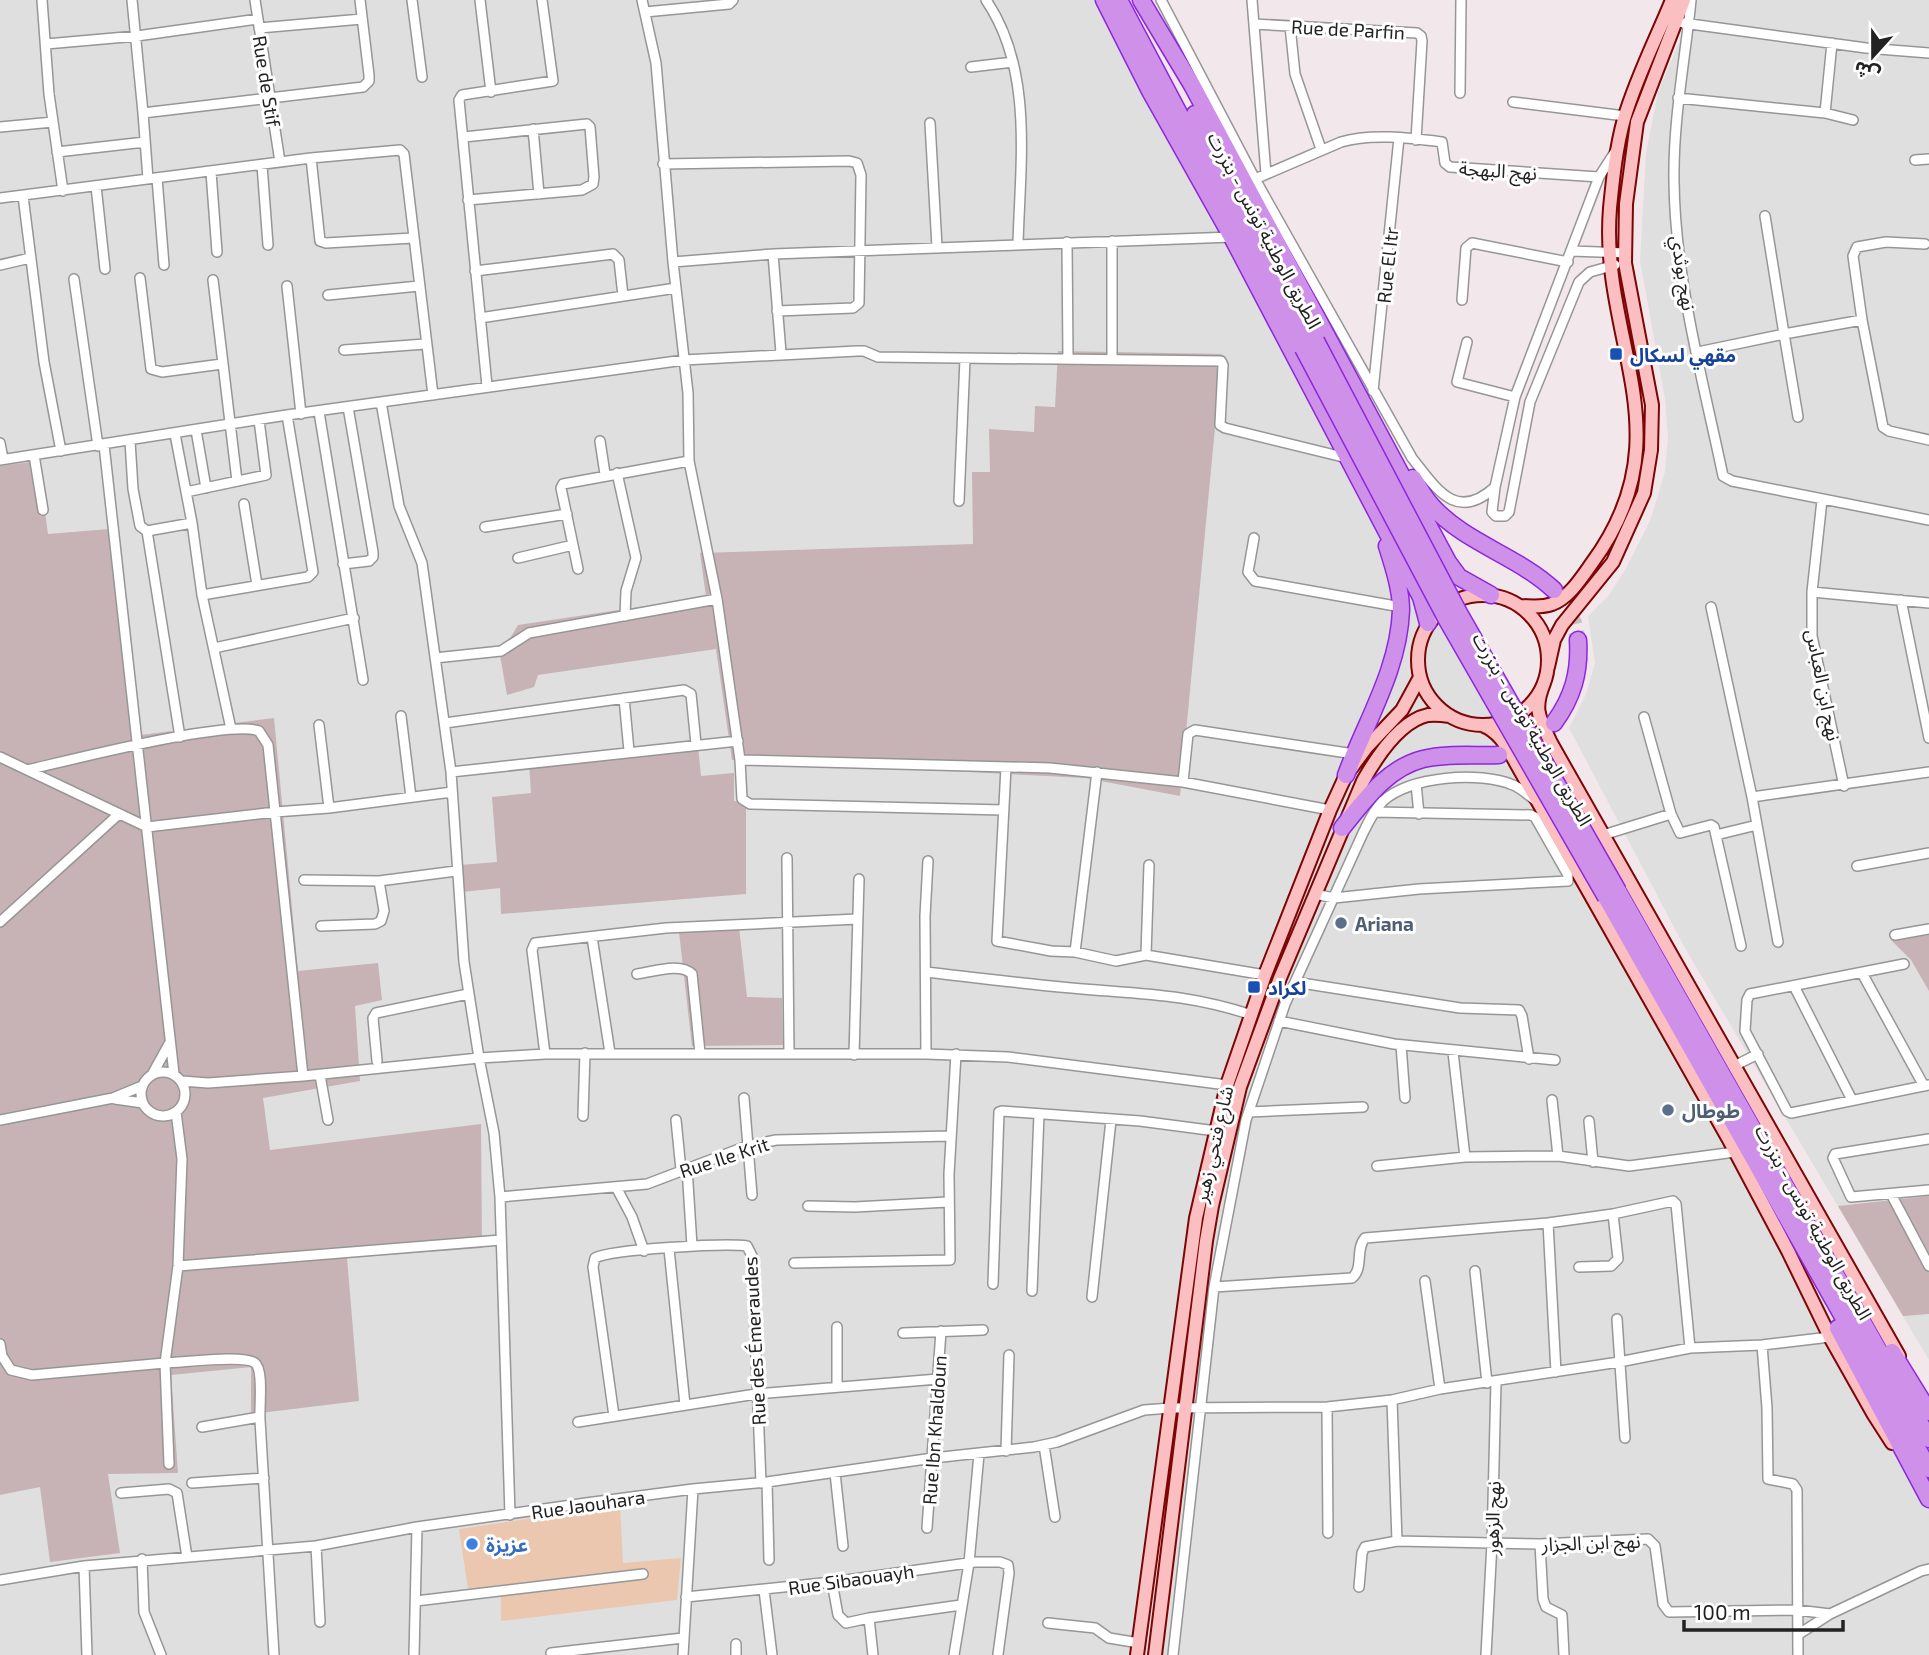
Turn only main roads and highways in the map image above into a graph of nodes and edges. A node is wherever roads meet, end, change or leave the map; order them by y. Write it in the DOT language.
graph roads {
  1 [pos="1104,0"];
  2 [pos="1119,0"];
  3 [pos="1140,0"];
  4 [pos="1309,345"];
  5 [pos="1387,448"];
  6 [pos="1358,479"];
  7 [pos="1554,590"];
  8 [pos="1491,595"];
  9 [pos="1428,623"];
  10 [pos="1578,640"];
  11 [pos="1554,723"];
  12 [pos="1499,755"];
  13 [pos="1346,775"];
  14 [pos="1342,828"];
  15 [pos="1612,894"];
  16 [pos="1766,1150"];
  17 [pos="1782,1209"];
  18 [pos="1929,1410"];
  19 [pos="1929,1439"];
  20 [pos="1929,1469"];
  21 [pos="1929,1499"];
  1 -- 6 [label="highway"];
  2 -- 4 [label="highway, الطريق الوطنية تونس - بنزرت"];
  3 -- 4 [label="highway, الطريق الوطنية تونس - بنزرت"];
  3 -- 5 [label="highway"];
  4 -- 15 [label="highway, الطريق الوطنية تونس - بنزرت, bridge"];
  5 -- 7 [label="highway"];
  5 -- 8 [label="highway"];
  6 -- 9 [label="highway"];
  6 -- 13 [label="highway"];
  10 -- 11 [label="highway"];
  12 -- 14 [label="highway"];
  15 -- 16 [label="highway, الطريق الوطنية تونس - بنزرت"];
  15 -- 17 [label="highway, الطريق الوطنية تونس - بنزرت"];
  16 -- 18 [label="highway"];
  16 -- 19 [label="highway, الطريق الوطنية تونس - بنزرت"];
  17 -- 20 [label="highway, الطريق الوطنية تونس - بنزرت"];
  17 -- 21 [label="highway"];
}
